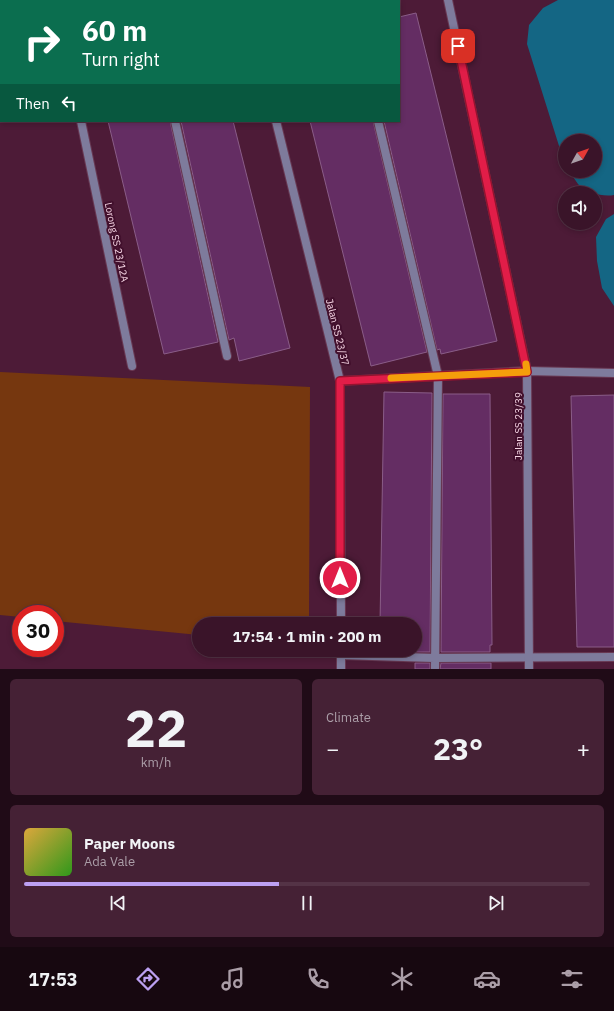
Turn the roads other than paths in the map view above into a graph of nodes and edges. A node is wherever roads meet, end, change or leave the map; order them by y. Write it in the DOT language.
graph roads {
  1 [pos="448,0"];
  2 [pos="82,122"];
  3 [pos="175,122"];
  4 [pos="276,122"];
  5 [pos="378,122"];
  6 [pos="228,356"];
  7 [pos="132,366"];
  8 [pos="527,372"];
  9 [pos="614,373"];
  10 [pos="438,376"];
  11 [pos="340,381"];
  12 [pos="341,617"];
  13 [pos="341,657"];
  14 [pos="418,657"];
  15 [pos="529,657"];
  16 [pos="614,657"];
  17 [pos="434,658"];
  18 [pos="341,669"];
  19 [pos="434,669"];
  20 [pos="529,669"];
  1 -- 8 [label="street, Jalan SS 23/39"];
  2 -- 7 [label="street, Lorong SS 23/12A"];
  3 -- 6 [label="street"];
  4 -- 11 [label="street, Jalan SS 23/37"];
  5 -- 10 [label="street"];
  8 -- 9 [label="street"];
  8 -- 10 [label="street"];
  8 -- 15 [label="street, Jalan SS 23/39"];
  10 -- 11 [label="street"];
  10 -- 17 [label="street"];
  11 -- 12 [label="street, Jalan SS 23/37"];
  13 -- 18 [label="street"];
  14 -- 17 [label="street"];
  15 -- 16 [label="street"];
  15 -- 17 [label="street"];
  15 -- 20 [label="street, Jalan SS 23/39"];
  17 -- 19 [label="street"];
}
